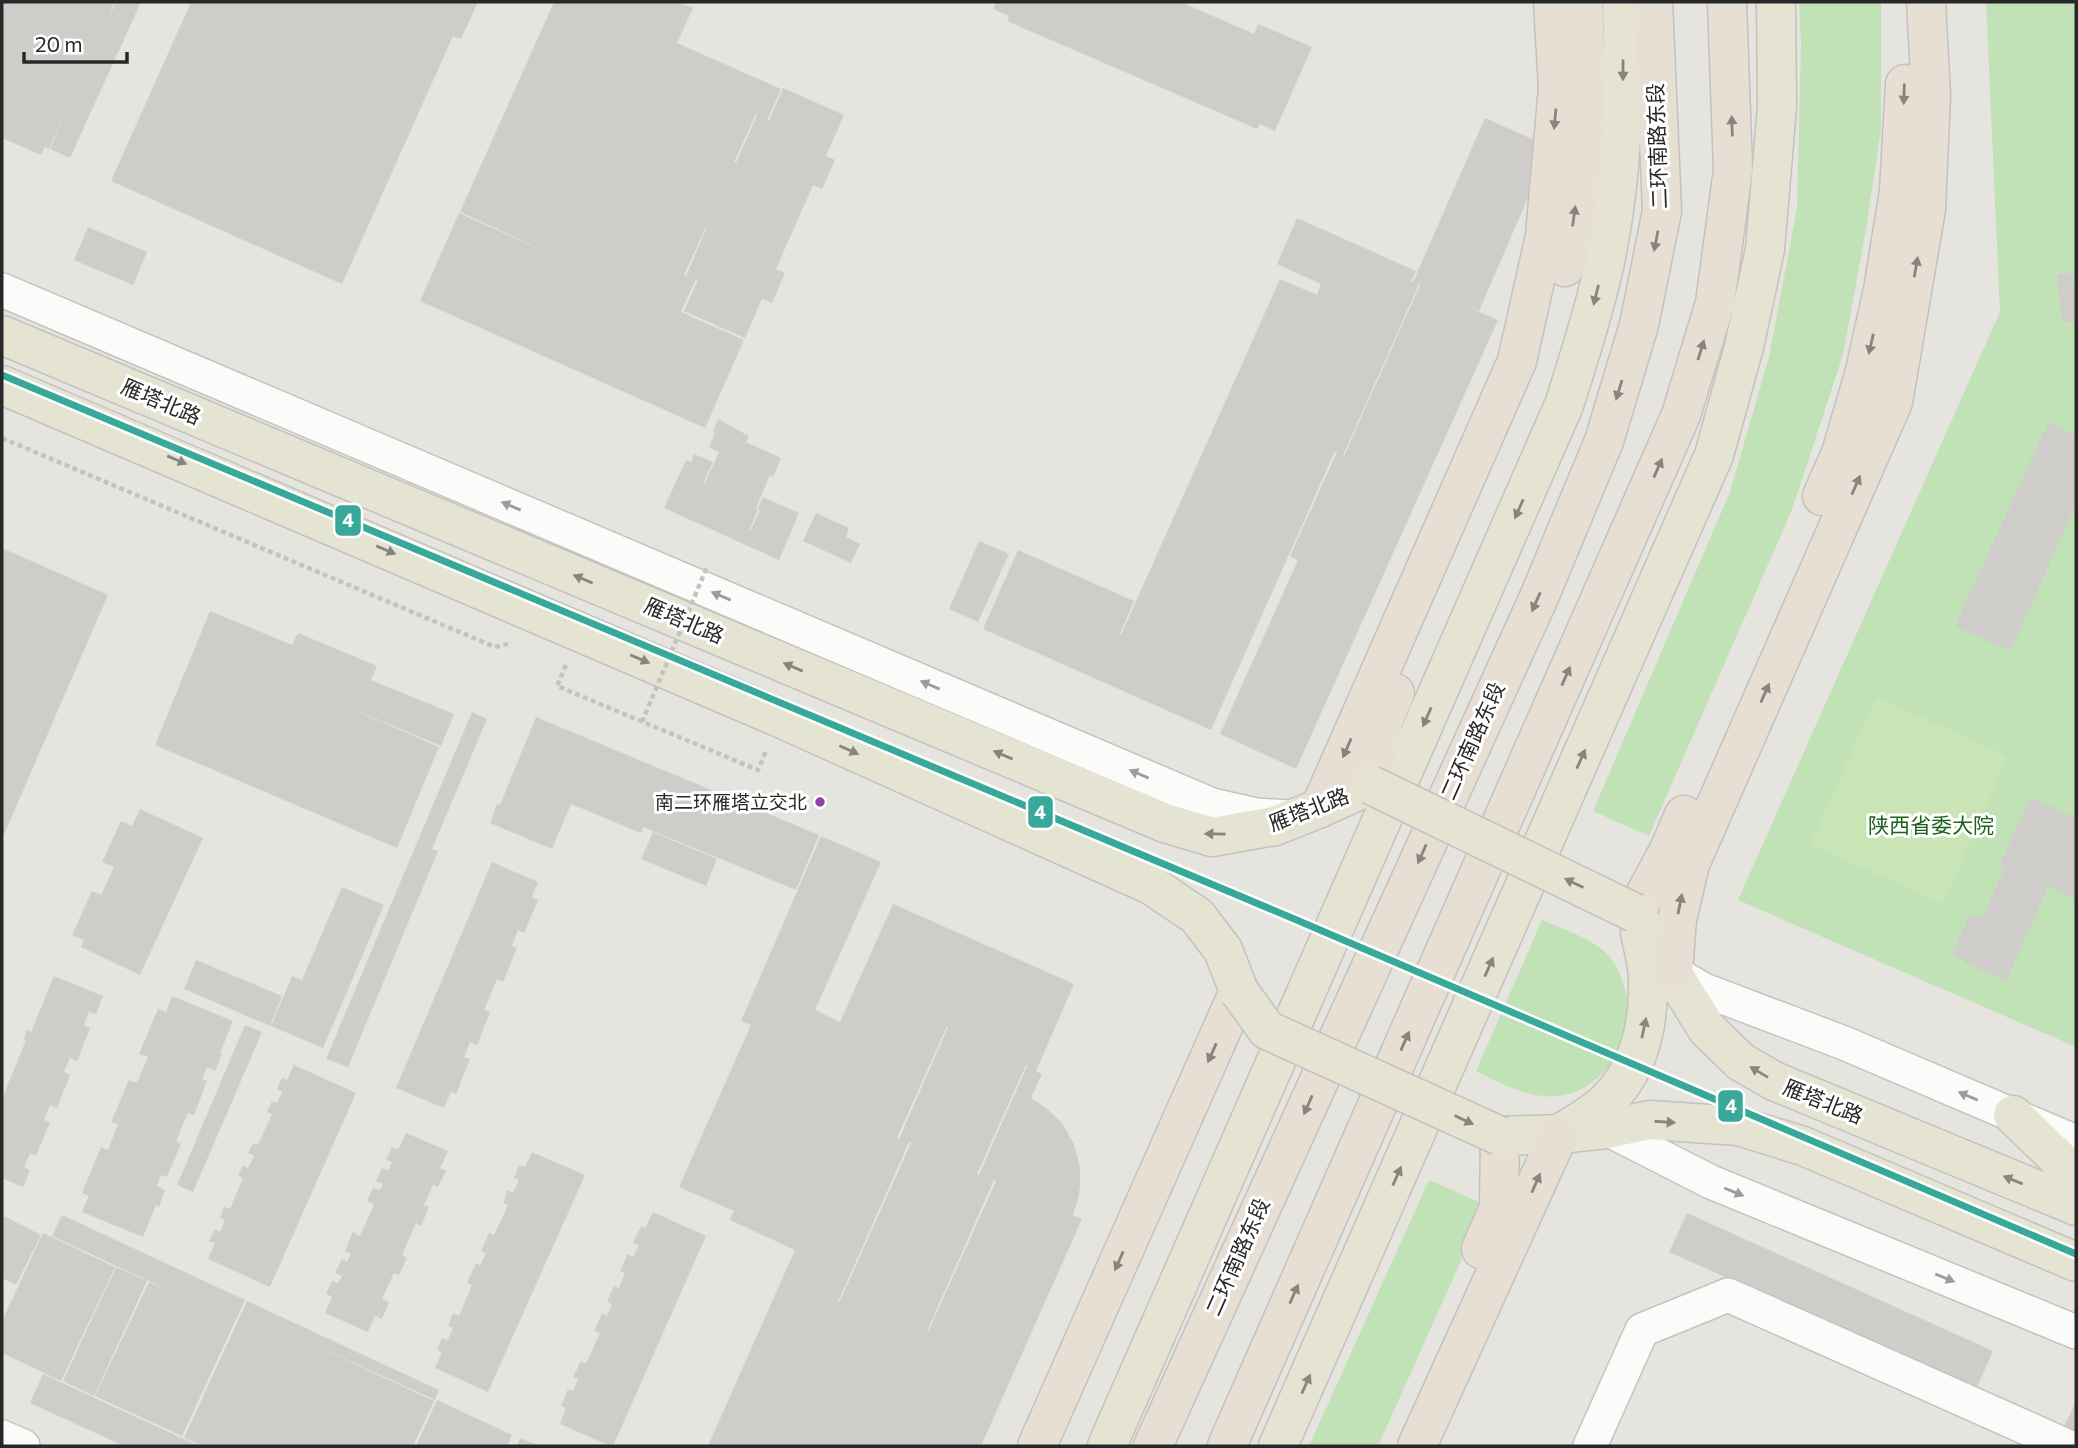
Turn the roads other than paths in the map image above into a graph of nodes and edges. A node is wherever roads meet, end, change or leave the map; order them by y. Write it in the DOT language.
graph roads {
  1 [pos="1553,2"];
  2 [pos="1583,2"];
  3 [pos="1622,2"];
  4 [pos="1653,2"];
  5 [pos="1727,2"];
  6 [pos="1776,2"];
  7 [pos="1901,2"];
  8 [pos="1926,2"];
  9 [pos="2,290"];
  10 [pos="2,335"];
  11 [pos="2,385"];
  12 [pos="1371,785"];
  13 [pos="1309,813"];
  14 [pos="1635,913"];
  15 [pos="1673,972"];
  16 [pos="1239,991"];
  17 [pos="2013,1115"];
  18 [pos="1607,1129"];
  19 [pos="1559,1134"];
  20 [pos="1500,1136"];
  21 [pos="2076,1142"];
  22 [pos="2076,1176"];
  23 [pos="2076,1206"];
  24 [pos="2076,1262"];
  25 [pos="2076,1332"];
  26 [pos="2,1437"];
  27 [pos="23,1446"];
  28 [pos="1037,1446"];
  29 [pos="1107,1446"];
  30 [pos="1153,1446"];
  31 [pos="1227,1446"];
  32 [pos="1278,1446"];
  33 [pos="1393,1446"];
  34 [pos="1417,1446"];
  35 [pos="1590,1446"];
  36 [pos="2067,1446"];
  1 -- 13 [label="highway, one-way"];
  12 -- 2 [label="highway, one-way"];
  3 -- 29 [label="main road, one-way"];
  4 -- 30 [label="highway, 二环南路东段, one-way"];
  31 -- 5 [label="highway, one-way"];
  32 -- 6 [label="main road, one-way"];
  7 -- 14 [label="highway, one-way"];
  15 -- 8 [label="highway, one-way"];
  13 -- 9 [label="street, one-way"];
  13 -- 10 [label="main road, 雁塔北路, one-way"];
  11 -- 16 [label="main road, one-way"];
  12 -- 13 [label="main road, 雁塔北路"];
  14 -- 12 [label="main road, one-way, bridge"];
  14 -- 15 [label="main road, 雁塔北路"];
  19 -- 14 [label="main road, one-way"];
  17 -- 15 [label="street, one-way"];
  23 -- 15 [label="main road, 雁塔北路, one-way"];
  16 -- 20 [label="main road, one-way, bridge"];
  16 -- 28 [label="highway, one-way"];
  17 -- 21 [label="street"];
  17 -- 22 [label="main road"];
  18 -- 19 [label="main road"];
  18 -- 24 [label="main road, one-way"];
  18 -- 25 [label="street, one-way"];
  19 -- 20 [label="main road"];
  34 -- 19 [label="highway, one-way"];
  20 -- 33 [label="highway"];
  26 -- 27 [label="street"];
  35 -- 36 [label="street"];
}
